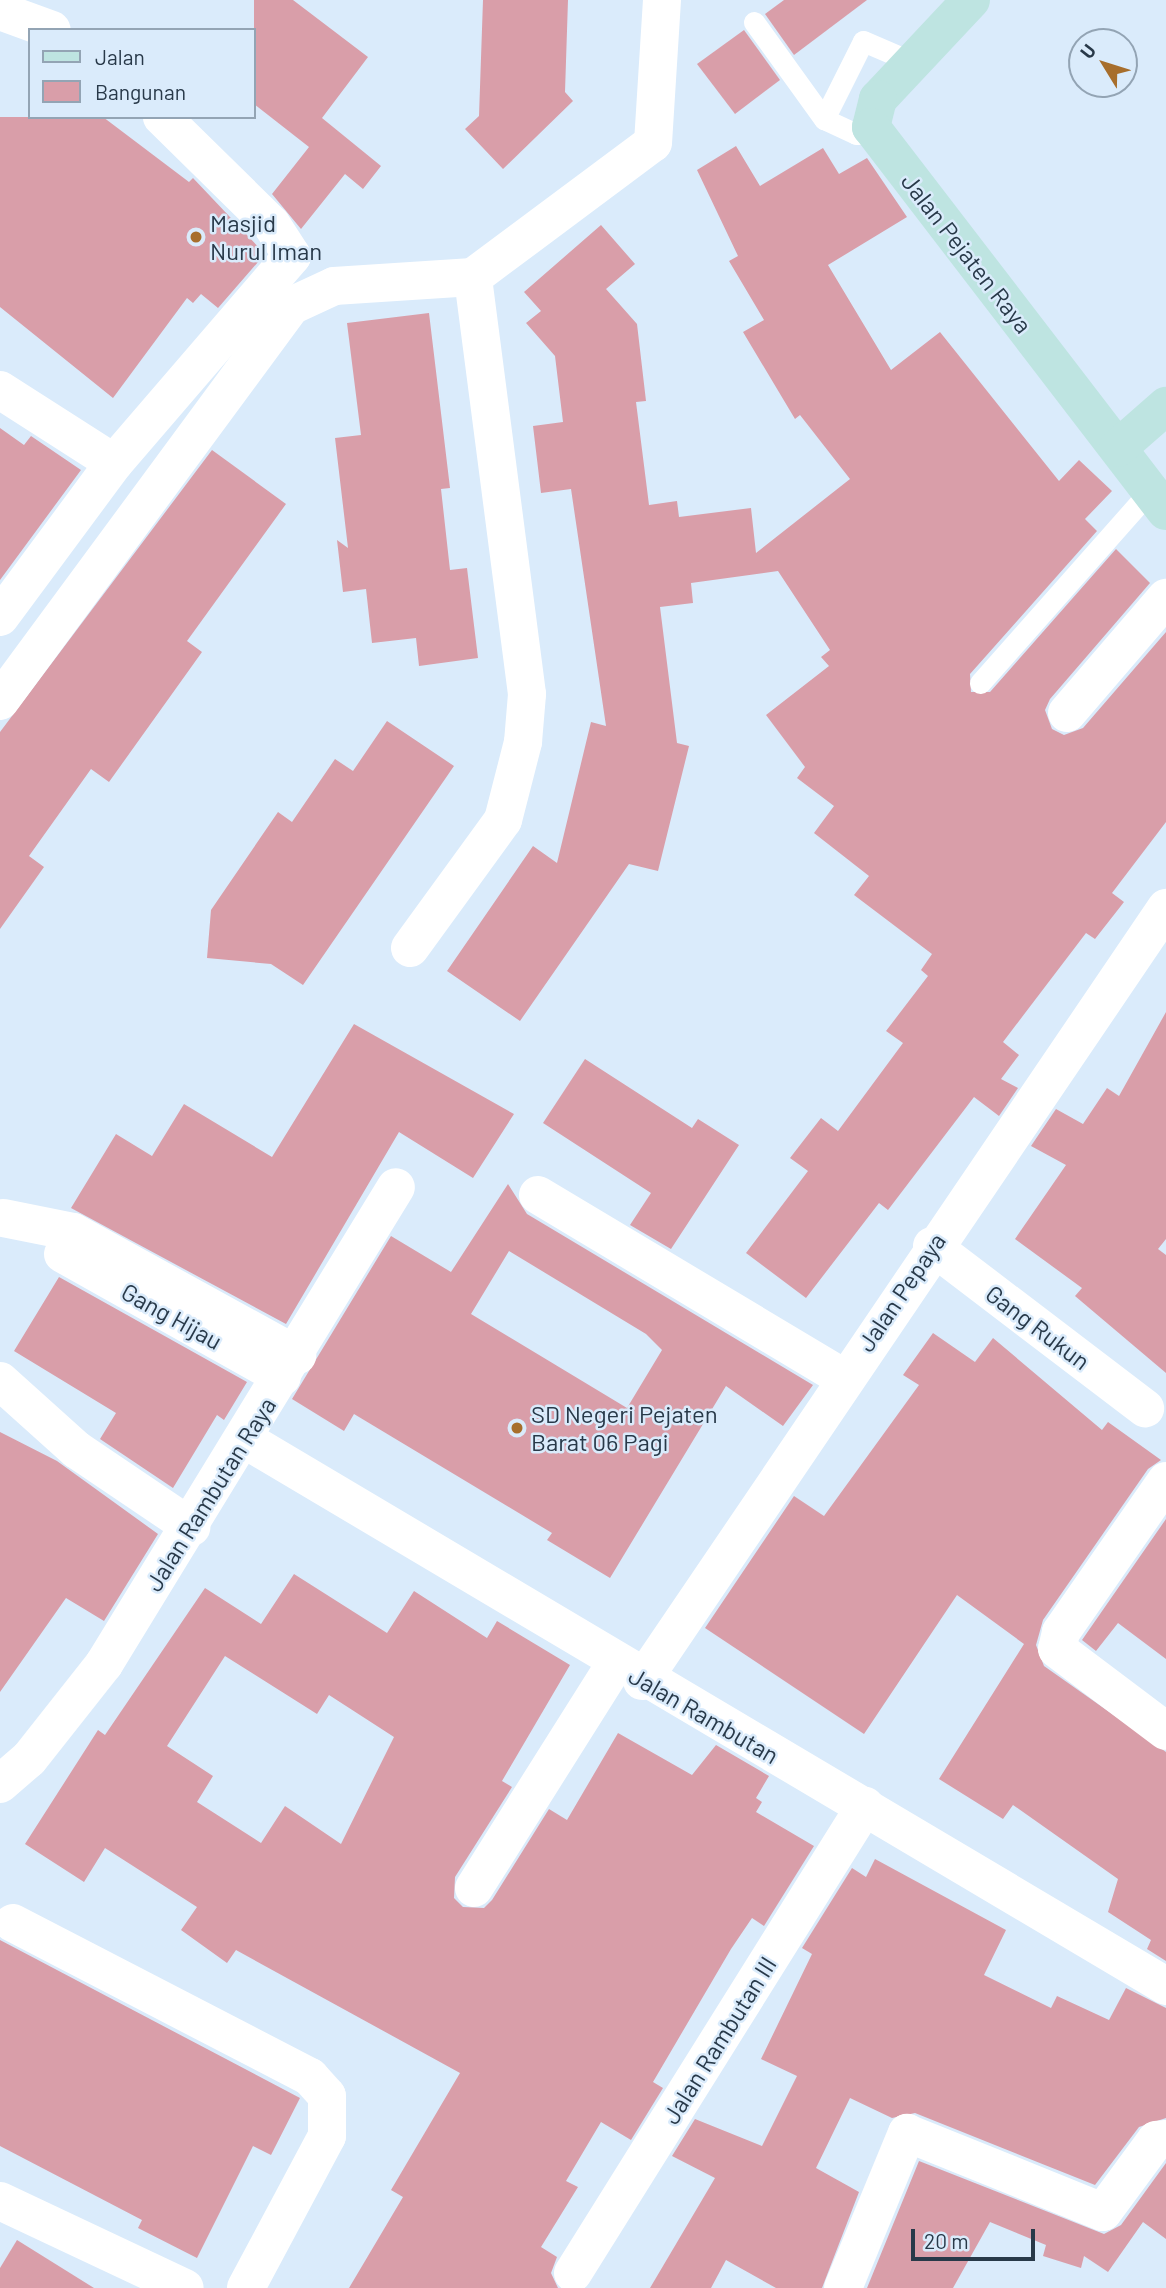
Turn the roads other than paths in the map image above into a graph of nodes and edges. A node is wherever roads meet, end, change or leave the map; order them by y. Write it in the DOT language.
graph roads {
  1 [pos="662,0"];
  2 [pos="971,0"];
  3 [pos="0,11"];
  4 [pos="754,22"];
  5 [pos="47,28"];
  6 [pos="912,62"];
  7 [pos="164,119"];
  8 [pos="824,119"];
  9 [pos="874,133"];
  10 [pos="473,277"];
  11 [pos="0,390"];
  12 [pos="1166,406"];
  13 [pos="1118,448"];
  14 [pos="114,463"];
  15 [pos="1158,501"];
  16 [pos="1166,598"];
  17 [pos="0,617"];
  18 [pos="980,683"];
  19 [pos="0,702"];
  20 [pos="1067,713"];
  21 [pos="1166,908"];
  22 [pos="410,948"];
  23 [pos="396,1187"];
  24 [pos="538,1195"];
  25 [pos="3,1218"];
  26 [pos="932,1246"];
  27 [pos="63,1254"];
  28 [pos="289,1366"];
  29 [pos="844,1378"];
  30 [pos="0,1381"];
  31 [pos="1145,1408"];
  32 [pos="244,1439"];
  33 [pos="1166,1481"];
  34 [pos="191,1527"];
  35 [pos="629,1673"];
  36 [pos="1166,1731"];
  37 [pos="0,1784"];
  38 [pos="865,1806"];
  39 [pos="474,1888"];
  40 [pos="13,1923"];
  41 [pos="1166,1986"];
  42 [pos="1166,2139"];
  43 [pos="0,2202"];
  44 [pos="573,2273"];
  45 [pos="185,2288"];
  46 [pos="246,2288"];
  47 [pos="843,2288"];
  1 -- 10 [label="street"];
  2 -- 6 [label="street"];
  3 -- 5 [label="street"];
  4 -- 8 [label="lane"];
  6 -- 8 [label="lane"];
  6 -- 9 [label="street"];
  7 -- 14 [label="street"];
  8 -- 9 [label="lane"];
  9 -- 13 [label="street, Jalan Pejaten Raya"];
  10 -- 19 [label="street"];
  10 -- 22 [label="street"];
  11 -- 14 [label="street"];
  12 -- 13 [label="street"];
  13 -- 15 [label="street, Jalan Pejaten Raya"];
  14 -- 17 [label="street"];
  15 -- 18 [label="lane"];
  16 -- 20 [label="street"];
  21 -- 26 [label="street, Jalan Pepaya"];
  23 -- 28 [label="street, Jalan Rambutan Raya"];
  24 -- 29 [label="street"];
  25 -- 28 [label="street"];
  26 -- 29 [label="street, Jalan Pepaya"];
  26 -- 31 [label="street, Gang Rukun"];
  27 -- 28 [label="street, Gang Hijau"];
  28 -- 32 [label="street, Jalan Rambutan Raya"];
  29 -- 35 [label="street, Jalan Pepaya"];
  30 -- 34 [label="street"];
  32 -- 34 [label="street, Jalan Rambutan Raya"];
  32 -- 35 [label="street, Jalan Rambutan"];
  33 -- 36 [label="street"];
  34 -- 37 [label="street, Jalan Rambutan Raya"];
  35 -- 38 [label="street, Jalan Rambutan"];
  35 -- 39 [label="street, Jalan Pepaya"];
  38 -- 41 [label="street, Jalan Rambutan"];
  38 -- 44 [label="street, Jalan Rambutan III"];
  40 -- 46 [label="street"];
  42 -- 47 [label="street"];
  43 -- 45 [label="street"];
}
